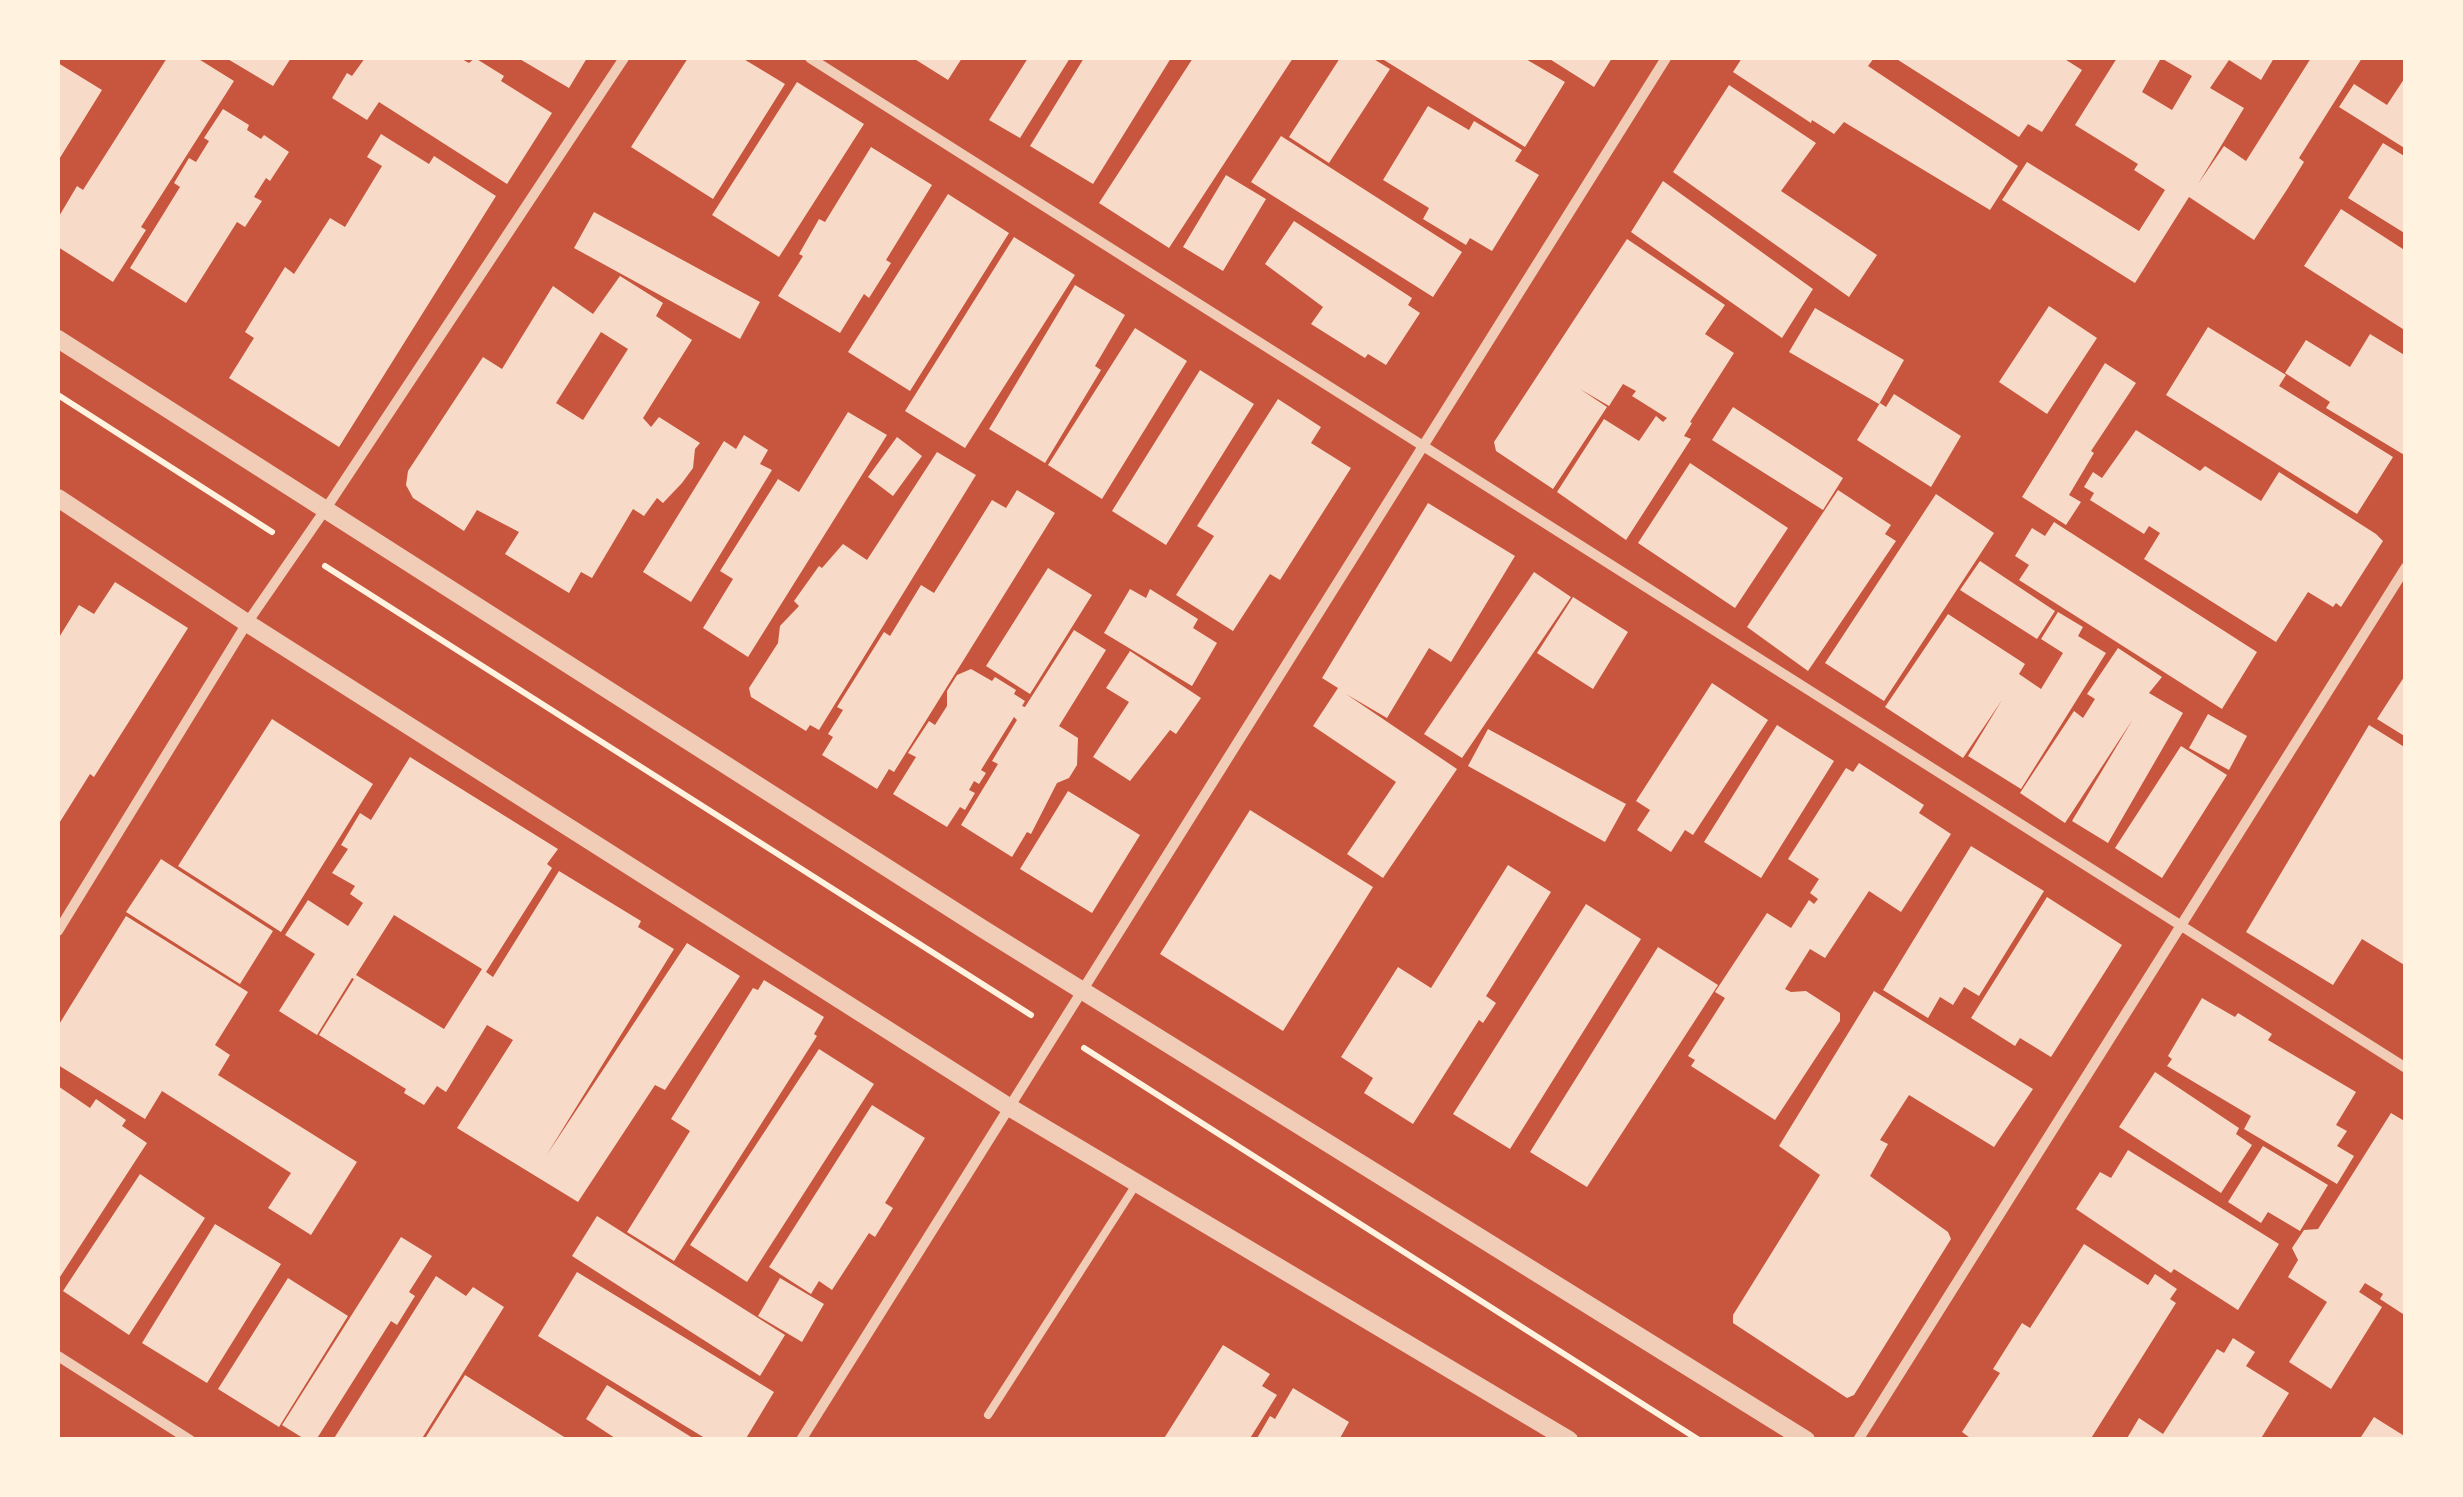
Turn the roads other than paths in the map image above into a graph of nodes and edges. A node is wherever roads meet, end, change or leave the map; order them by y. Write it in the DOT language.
graph roads {
  1 [pos="624,58"];
  2 [pos="810,58"];
  3 [pos="1666,58"];
  4 [pos="58,339"];
  5 [pos="1424,444"];
  6 [pos="58,498"];
  7 [pos="325,510"];
  8 [pos="2406,567"];
  9 [pos="246,623"];
  10 [pos="2183,924"];
  11 [pos="58,932"];
  12 [pos="1082,990"];
  13 [pos="2406,1068"];
  14 [pos="1009,1107"];
  15 [pos="1137,1183"];
  16 [pos="58,1356"];
  17 [pos="988,1415"];
  18 [pos="190,1440"];
  19 [pos="800,1440"];
  20 [pos="1569,1440"];
  21 [pos="1806,1440"];
  22 [pos="1858,1440"];
  1 -- 7 [label="street"];
  2 -- 5 [label="street"];
  3 -- 5 [label="street"];
  4 -- 7 [label="street"];
  5 -- 10 [label="street"];
  5 -- 12 [label="street"];
  6 -- 9 [label="street"];
  7 -- 9 [label="street"];
  7 -- 12 [label="street"];
  8 -- 10 [label="street"];
  9 -- 11 [label="street"];
  9 -- 14 [label="street"];
  10 -- 13 [label="street"];
  10 -- 22 [label="street"];
  12 -- 14 [label="street"];
  12 -- 21 [label="street"];
  14 -- 15 [label="street"];
  14 -- 19 [label="street"];
  15 -- 17 [label="lane"];
  15 -- 20 [label="street"];
  16 -- 18 [label="street"];
}
